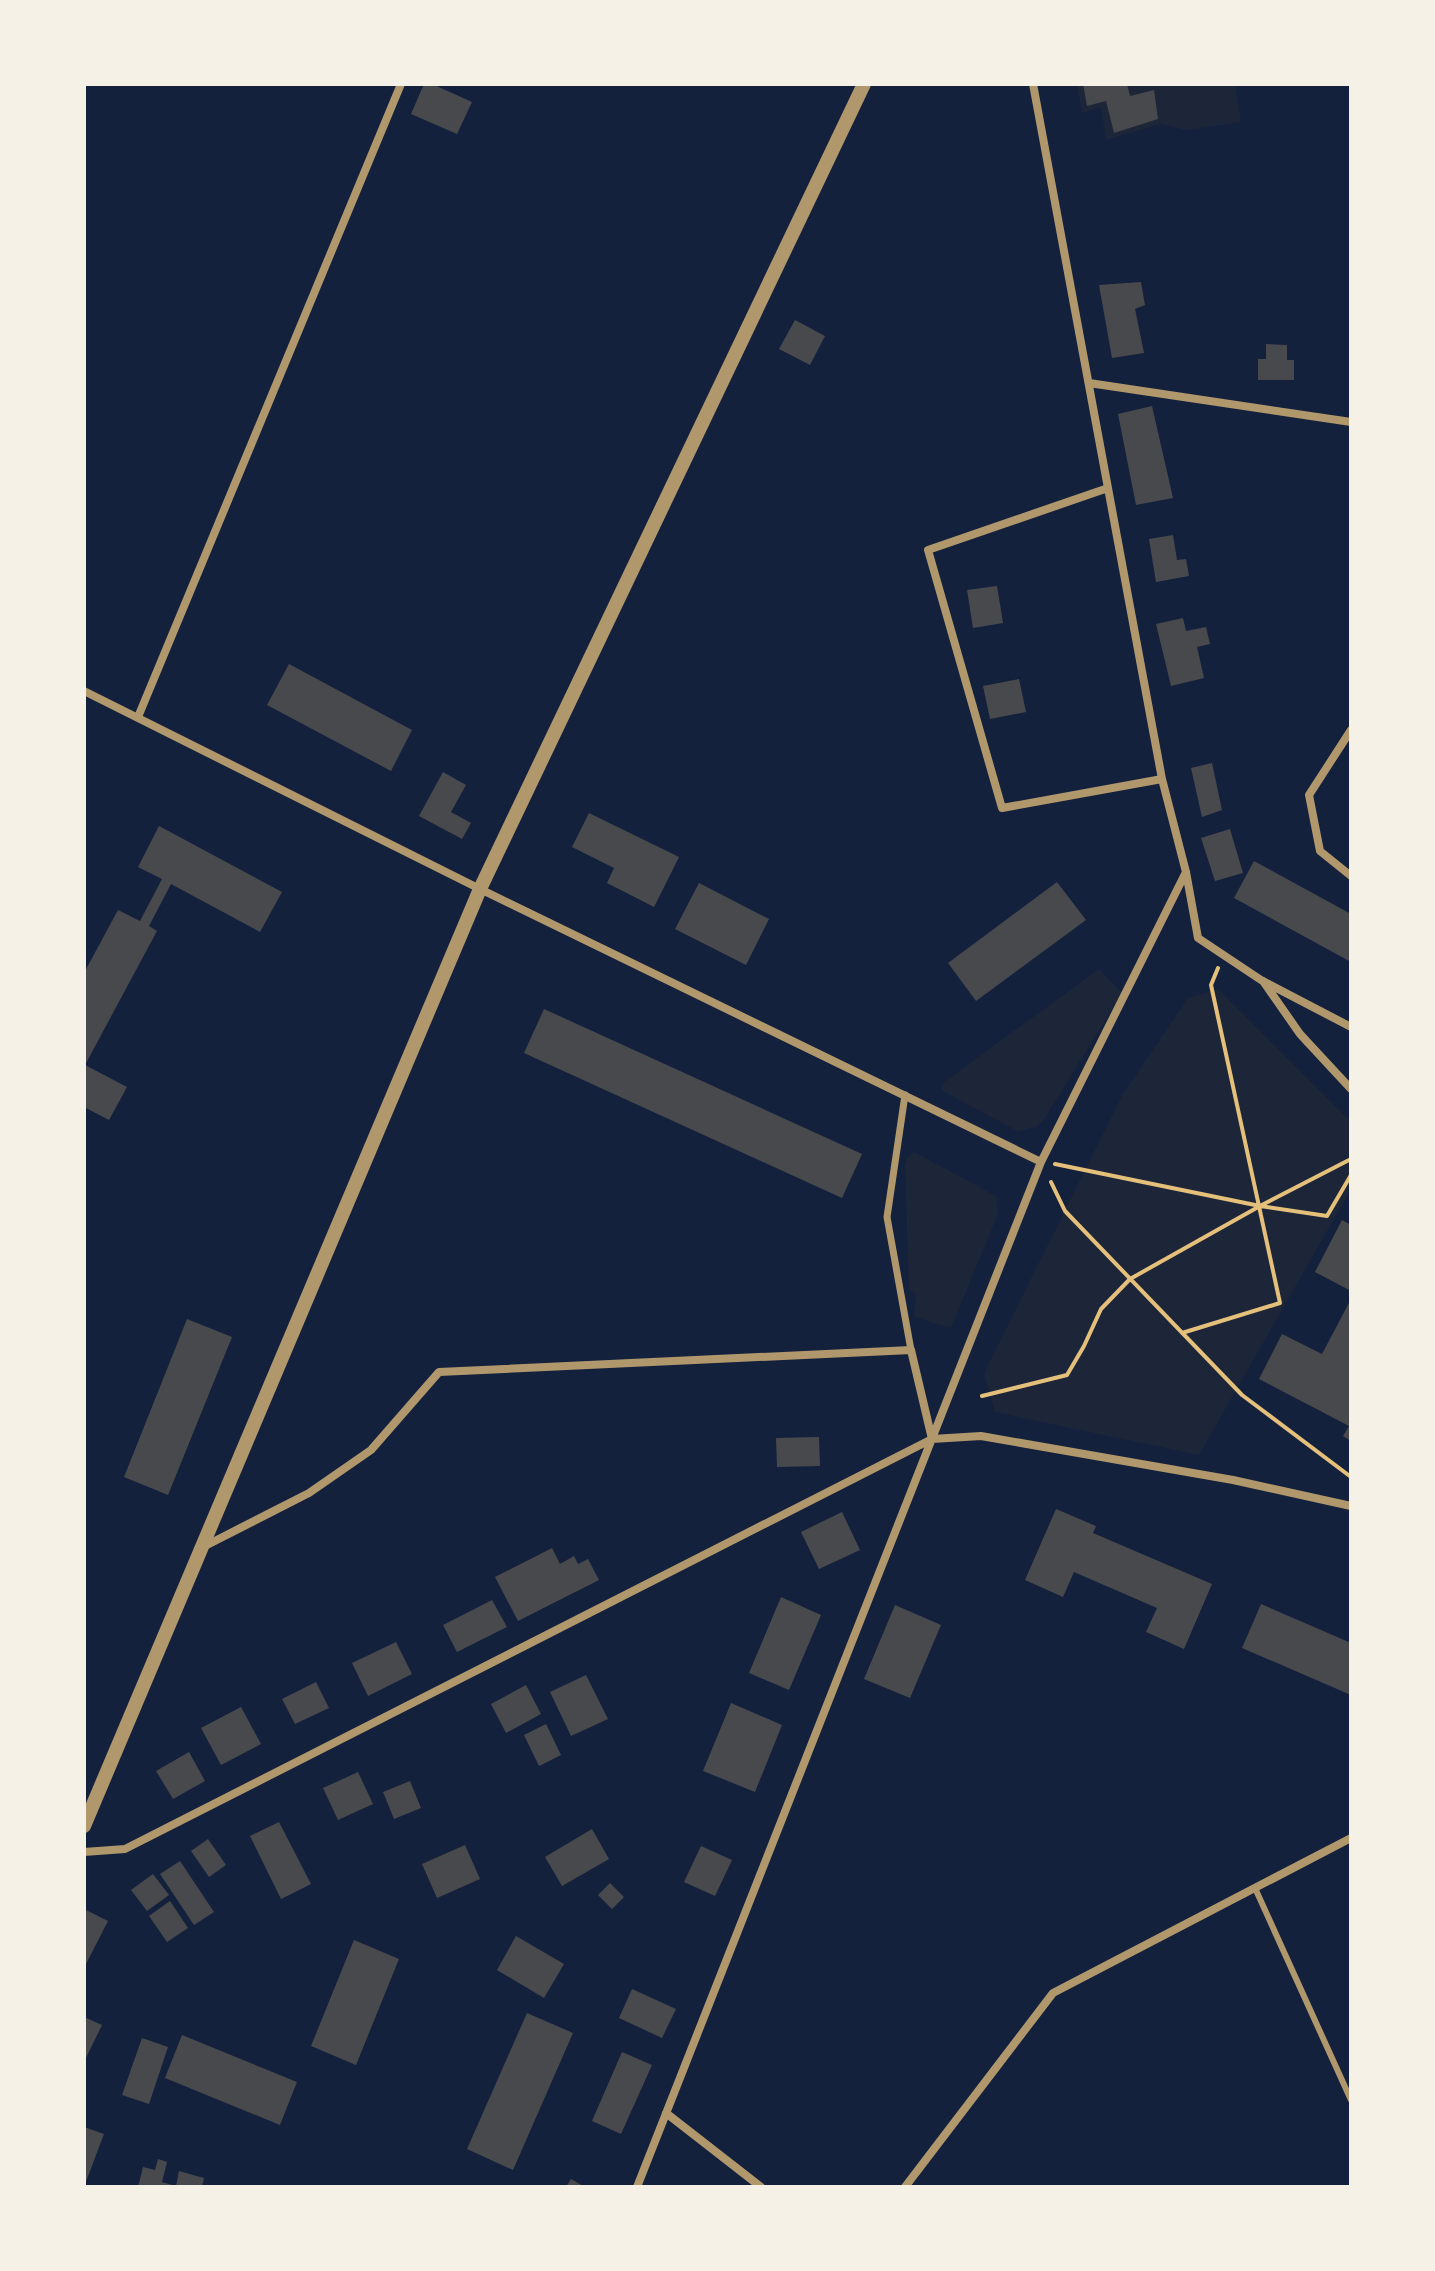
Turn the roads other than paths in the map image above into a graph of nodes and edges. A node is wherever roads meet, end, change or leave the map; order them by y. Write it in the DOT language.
graph roads {
  1 [pos="401,84"];
  2 [pos="864,84"];
  3 [pos="1033,84"];
  4 [pos="1089,383"];
  5 [pos="1351,422"];
  6 [pos="1108,488"];
  7 [pos="84,691"];
  8 [pos="138,717"];
  9 [pos="1351,730"];
  10 [pos="1162,779"];
  11 [pos="1186,872"];
  12 [pos="1351,876"];
  13 [pos="480,889"];
  14 [pos="1261,980"];
  15 [pos="1351,1027"];
  16 [pos="1351,1089"];
  17 [pos="905,1095"];
  18 [pos="1041,1162"];
  19 [pos="911,1350"];
  20 [pos="932,1439"];
  21 [pos="1351,1506"];
  22 [pos="202,1547"];
  23 [pos="84,1826"];
  24 [pos="1351,1838"];
  25 [pos="84,1852"];
  26 [pos="1255,1888"];
  27 [pos="1351,2100"];
  28 [pos="666,2113"];
  29 [pos="637,2187"];
  30 [pos="761,2187"];
  31 [pos="905,2187"];
  1 -- 8 [label="street"];
  2 -- 13 [label="street"];
  3 -- 4 [label="street"];
  4 -- 5 [label="street"];
  4 -- 6 [label="street"];
  6 -- 10 [label="street"];
  6 -- 10 [label="street"];
  7 -- 8 [label="street"];
  8 -- 13 [label="street"];
  9 -- 12 [label="street"];
  10 -- 11 [label="street"];
  11 -- 14 [label="street"];
  11 -- 18 [label="street"];
  13 -- 17 [label="street"];
  13 -- 22 [label="street"];
  14 -- 15 [label="street"];
  14 -- 16 [label="street"];
  17 -- 18 [label="street"];
  17 -- 19 [label="street"];
  18 -- 20 [label="street"];
  19 -- 20 [label="street"];
  19 -- 22 [label="street"];
  20 -- 21 [label="street"];
  20 -- 25 [label="street"];
  20 -- 28 [label="street"];
  22 -- 23 [label="street"];
  24 -- 26 [label="street"];
  26 -- 27 [label="lane"];
  26 -- 31 [label="street"];
  28 -- 29 [label="street"];
  28 -- 30 [label="street"];
}
